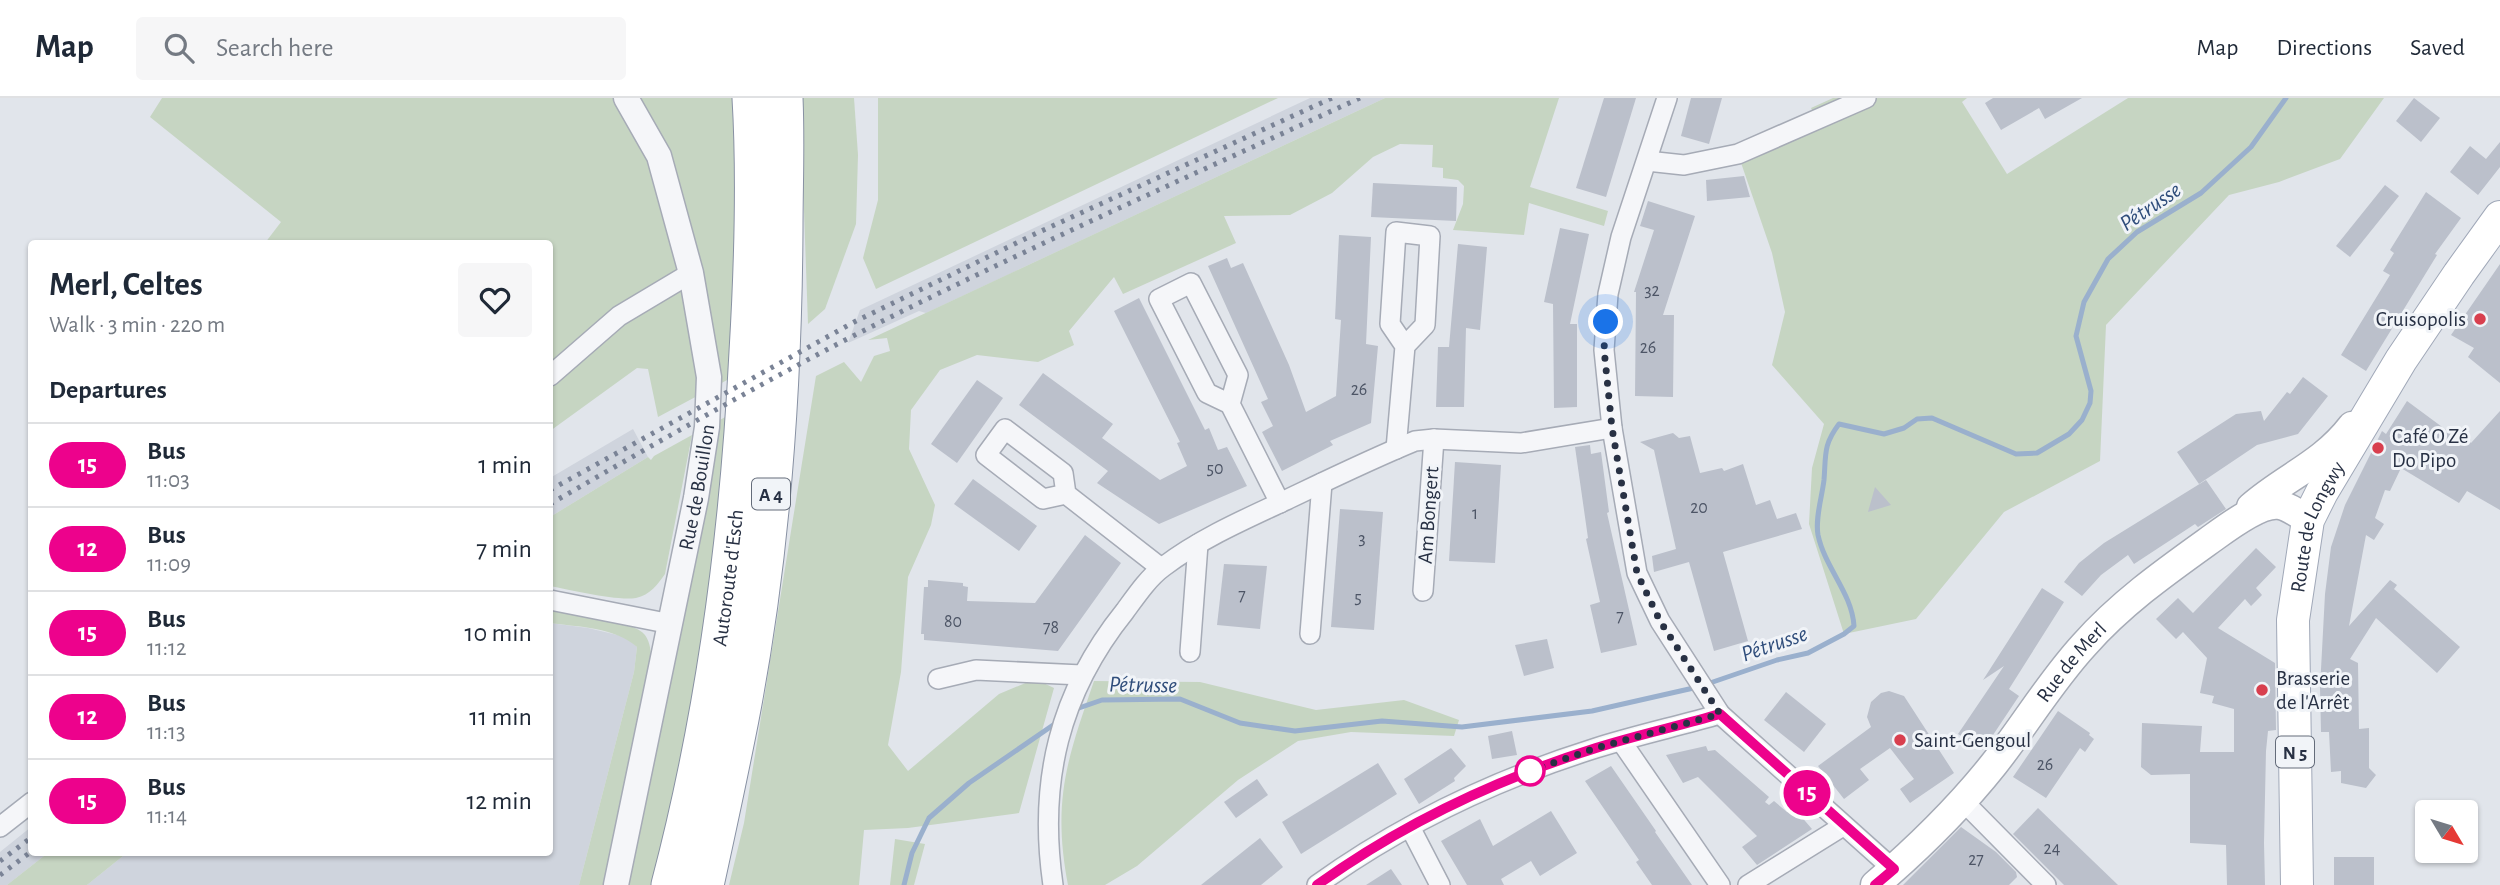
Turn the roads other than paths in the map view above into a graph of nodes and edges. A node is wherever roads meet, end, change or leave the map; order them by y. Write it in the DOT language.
graph roads {
  1 [pos="626,98"];
  2 [pos="751,98"];
  3 [pos="783,98"];
  4 [pos="1667,98"];
  5 [pos="1866,98"];
  6 [pos="1647,161"];
  7 [pos="2500,218"];
  8 [pos="691,273"];
  9 [pos="1405,346"];
  10 [pos="2401,359"];
  11 [pos="553,373"];
  12 [pos="1230,404"];
  13 [pos="1612,428"];
  14 [pos="1434,439"];
  15 [pos="1396,449"];
  16 [pos="1322,483"];
  17 [pos="1066,494"];
  18 [pos="1280,503"];
  19 [pos="2308,520"];
  20 [pos="2233,523"];
  21 [pos="1198,544"];
  22 [pos="1161,568"];
  23 [pos="1423,591"];
  24 [pos="553,601"];
  25 [pos="671,624"];
  26 [pos="1310,634"];
  27 [pos="1190,652"];
  28 [pos="1082,675"];
  29 [pos="939,679"];
  30 [pos="1720,714"];
  31 [pos="1621,741"];
  32 [pos="1962,800"];
  33 [pos="28,806"];
  34 [pos="1843,826"];
  35 [pos="0,827"];
  36 [pos="1410,827"];
  37 [pos="1884,877"];
  38 [pos="616,885"];
  39 [pos="670,885"];
  40 [pos="705,885"];
  41 [pos="1053,885"];
  42 [pos="1317,885"];
  43 [pos="1440,885"];
  44 [pos="1720,885"];
  45 [pos="1748,885"];
  46 [pos="2046,885"];
  47 [pos="2297,885"];
  1 -- 8 [label="street, Rue de Bouillon"];
  2 -- 39 [label="highway, Autoroute d'Esch / A 4"];
  3 -- 40 [label="highway, Autoroute d'Esch / A 4"];
  4 -- 6 [label="street"];
  5 -- 6 [label="street"];
  6 -- 13 [label="street"];
  7 -- 10 [label="main road, Route de Longwy / N 5"];
  8 -- 11 [label="street"];
  8 -- 25 [label="street, Rue de Bouillon"];
  9 -- 9 [label="street"];
  9 -- 15 [label="street, Am Bongert"];
  10 -- 19 [label="main road, Route de Longwy / N 5"];
  10 -- 20 [label="main road, N 5"];
  12 -- 12 [label="street"];
  12 -- 18 [label="street"];
  13 -- 14 [label="street, Am Bongert"];
  13 -- 30 [label="street"];
  14 -- 15 [label="street, Am Bongert"];
  14 -- 23 [label="street, Am Bongert"];
  15 -- 16 [label="street, Am Bongert"];
  16 -- 18 [label="street, Am Bongert"];
  16 -- 26 [label="street"];
  17 -- 22 [label="street"];
  18 -- 21 [label="street, Am Bongert"];
  19 -- 20 [label="main road, Rue de Merl"];
  19 -- 47 [label="main road, Route de Longwy / N 5"];
  20 -- 32 [label="main road, Rue de Merl"];
  21 -- 22 [label="street, Am Bongert"];
  21 -- 27 [label="street"];
  22 -- 28 [label="street, Am Bongert"];
  24 -- 25 [label="street"];
  25 -- 38 [label="street, Rue de Bouillon"];
  28 -- 29 [label="street"];
  28 -- 41 [label="street, Am Bongert"];
  30 -- 31 [label="street"];
  30 -- 34 [label="street"];
  31 -- 36 [label="street"];
  31 -- 44 [label="street"];
  32 -- 37 [label="main road, Rue de Merl"];
  32 -- 46 [label="street"];
  33 -- 35 [label="street"];
  34 -- 37 [label="street"];
  34 -- 45 [label="street"];
  36 -- 42 [label="street"];
  36 -- 43 [label="street"];
}
